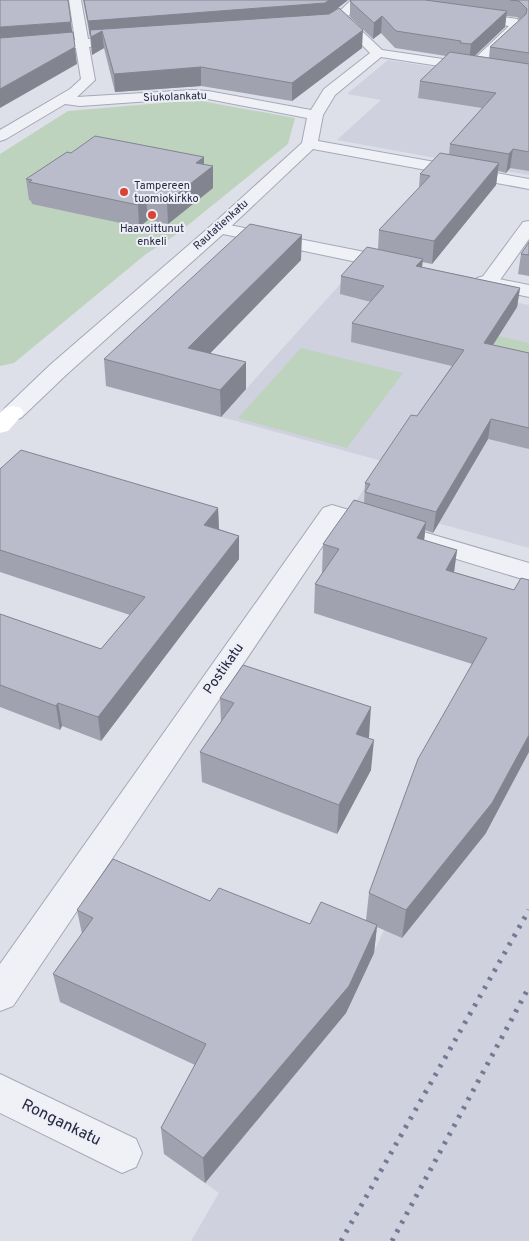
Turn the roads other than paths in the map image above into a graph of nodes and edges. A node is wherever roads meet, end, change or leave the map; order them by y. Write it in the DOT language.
graph roads {
  1 [pos="75,0"];
  2 [pos="358,0"];
  3 [pos="459,15"];
  4 [pos="340,17"];
  5 [pos="328,25"];
  6 [pos="143,38"];
  7 [pos="82,43"];
  8 [pos="0,49"];
  9 [pos="378,53"];
  10 [pos="474,67"];
  11 [pos="529,76"];
  12 [pos="62,99"];
  13 [pos="315,115"];
  14 [pos="0,136"];
  15 [pos="310,144"];
  16 [pos="529,184"];
  17 [pos="529,226"];
  18 [pos="219,228"];
  19 [pos="408,267"];
  20 [pos="463,278"];
  21 [pos="488,283"];
  22 [pos="529,291"];
  23 [pos="4,416"];
  24 [pos="529,572"];
  25 [pos="0,994"];
  26 [pos="0,1092"];
  27 [pos="122,1153"];
  1 -- 7 [label="street"];
  2 -- 4 [label="street"];
  3 -- 10 [label="street"];
  4 -- 5 [label="street"];
  4 -- 9 [label="street"];
  6 -- 7 [label="street"];
  7 -- 8 [label="street"];
  7 -- 12 [label="street"];
  9 -- 10 [label="street"];
  9 -- 13 [label="street"];
  10 -- 11 [label="street"];
  12 -- 13 [label="street, Siukolankatu"];
  12 -- 14 [label="street"];
  13 -- 15 [label="street"];
  15 -- 16 [label="street"];
  15 -- 18 [label="street, Rautatienkatu"];
  17 -- 21 [label="street"];
  18 -- 19 [label="street"];
  18 -- 23 [label="street, Rautatienkatu"];
  20 -- 21 [label="street"];
  21 -- 22 [label="street"];
  24 -- 25 [label="street, Postikatu"];
  26 -- 27 [label="street, Rongankatu"];
}
